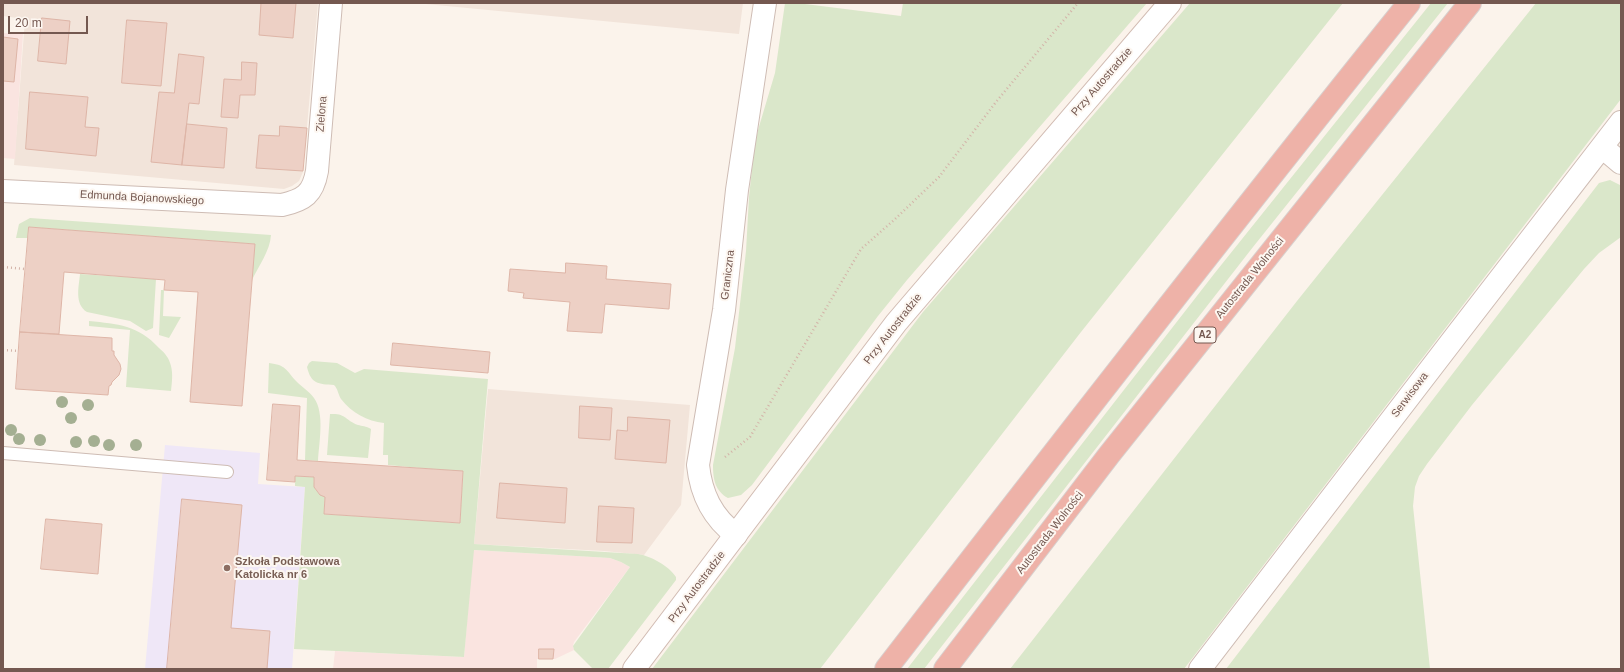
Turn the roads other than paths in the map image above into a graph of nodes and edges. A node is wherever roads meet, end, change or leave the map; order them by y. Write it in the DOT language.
graph roads {
  1 [pos="331,3"];
  2 [pos="765,3"];
  3 [pos="1170,3"];
  4 [pos="1409,3"];
  5 [pos="1470,3"];
  6 [pos="1621,122"];
  7 [pos="1602,147"];
  8 [pos="1621,163"];
  9 [pos="3,191"];
  10 [pos="282,205"];
  11 [pos="3,453"];
  12 [pos="227,472"];
  13 [pos="736,535"];
  14 [pos="634,669"];
  15 [pos="886,669"];
  16 [pos="945,669"];
  17 [pos="1200,669"];
  1 -- 10 [label="street, Zielona"];
  2 -- 13 [label="street, Graniczna"];
  3 -- 13 [label="street, Przy Autostradzie"];
  4 -- 15 [label="highway"];
  5 -- 16 [label="highway, Autostrada Wolności / A2"];
  6 -- 7 [label="street, Serwisowa"];
  7 -- 8 [label="street"];
  7 -- 17 [label="street, Serwisowa"];
  9 -- 10 [label="street, Edmunda Bojanowskiego"];
  11 -- 12 [label="lane"];
  13 -- 14 [label="street, Przy Autostradzie"];
}
